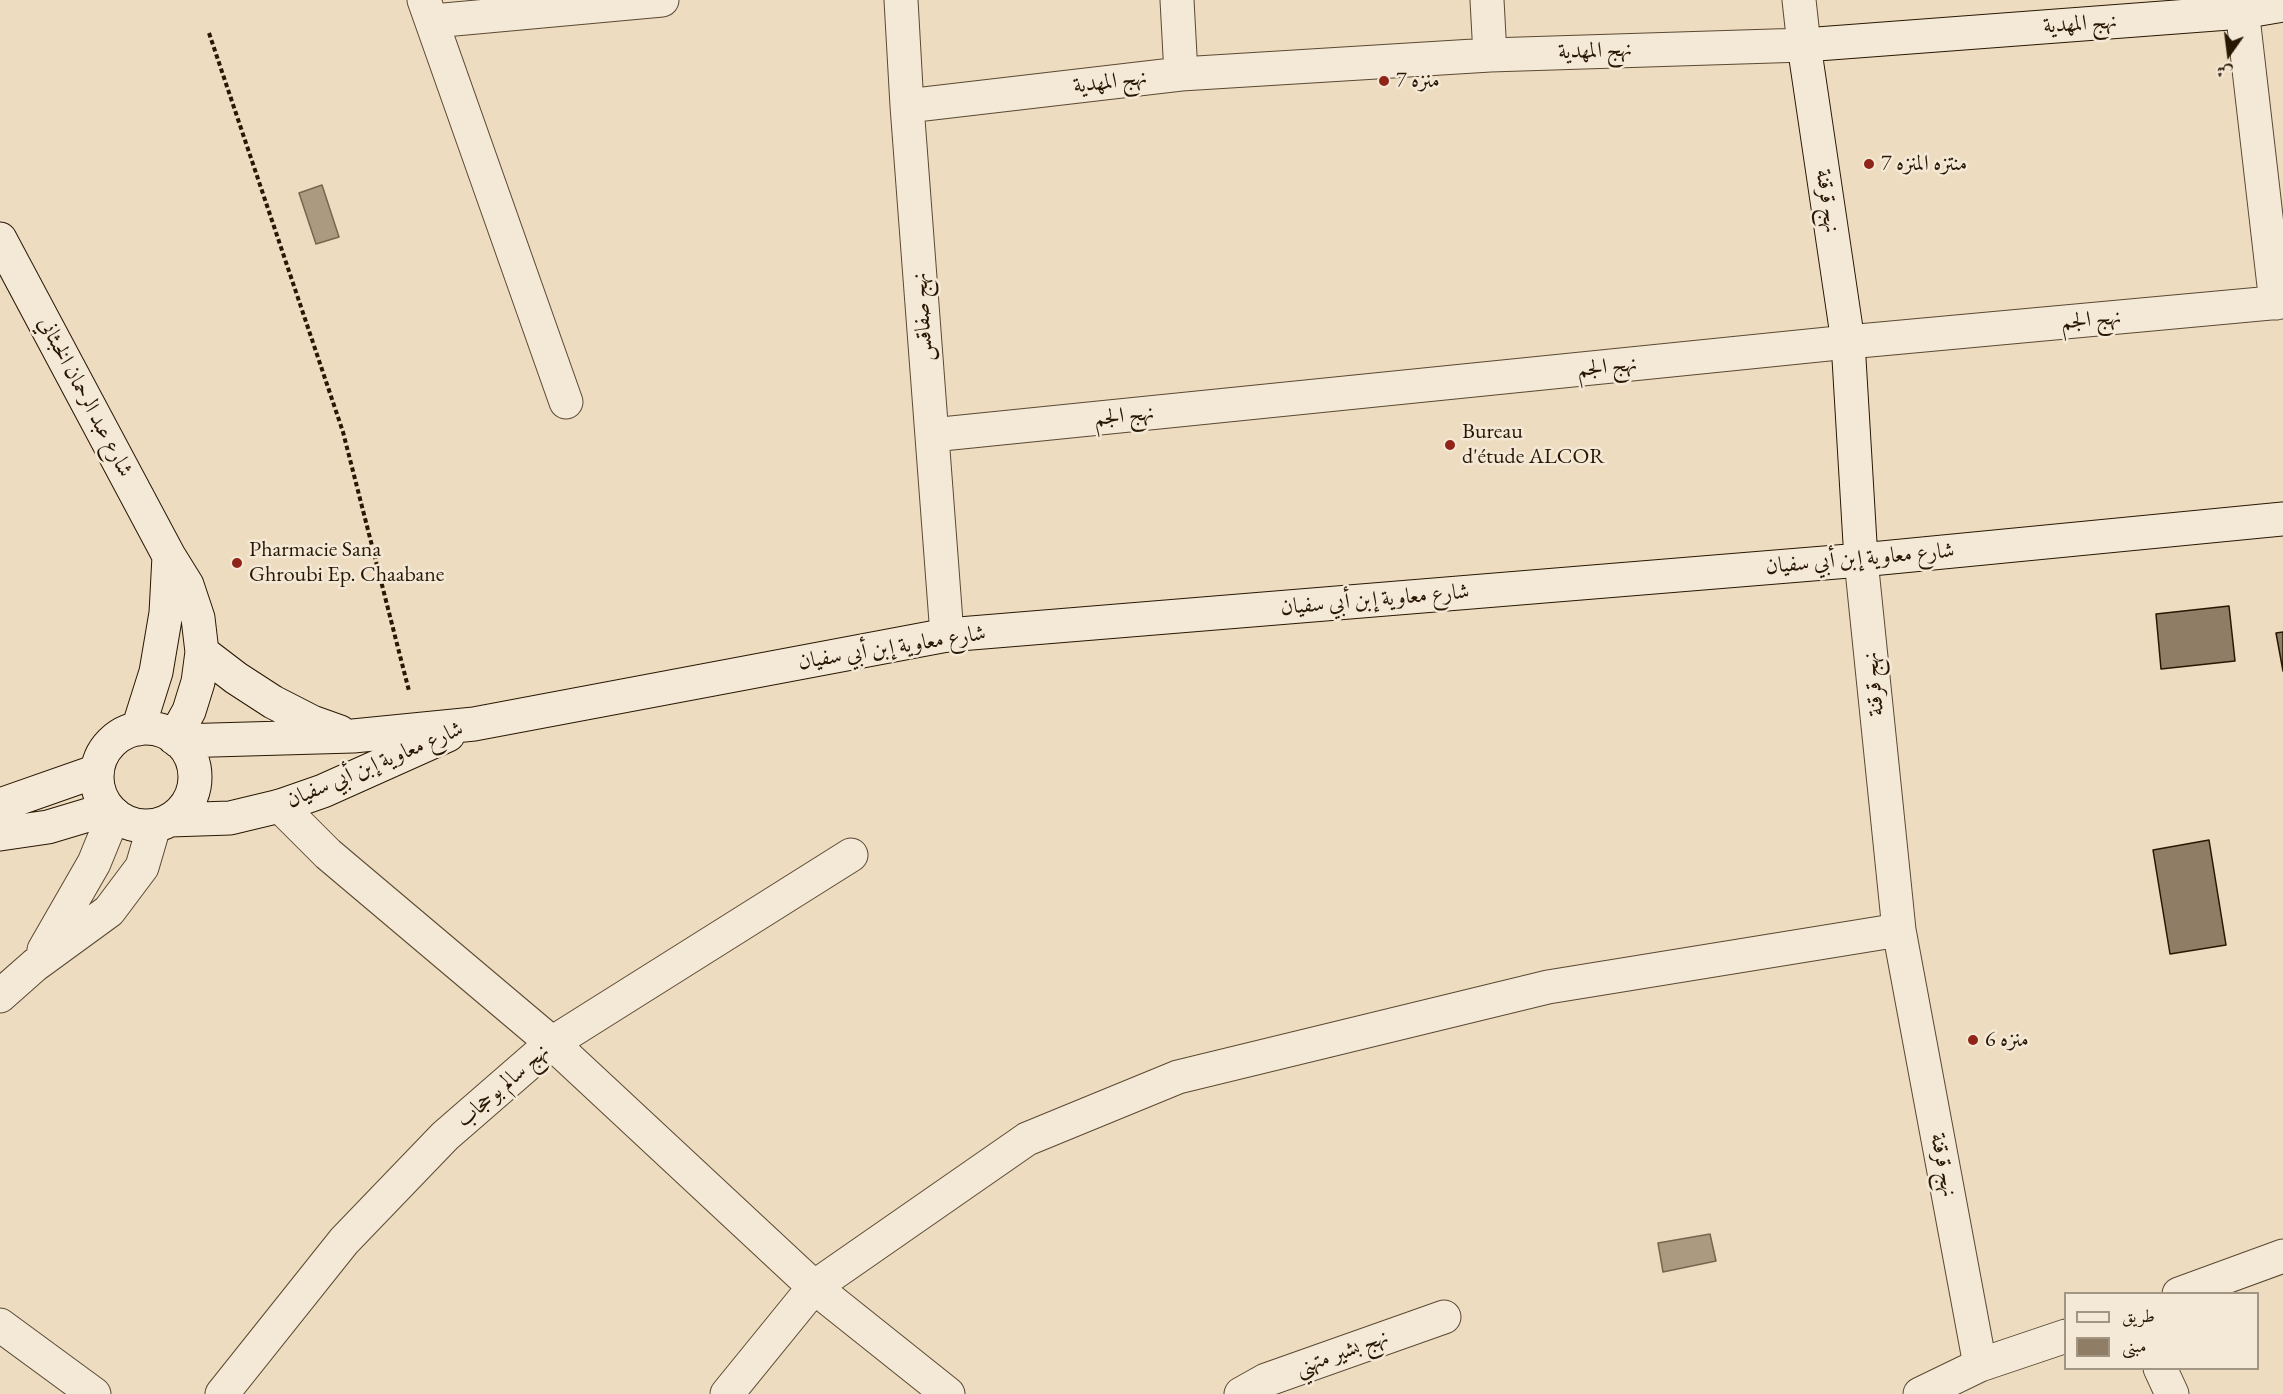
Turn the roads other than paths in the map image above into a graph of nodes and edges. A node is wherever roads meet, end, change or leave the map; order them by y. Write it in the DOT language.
graph roads {
  1 [pos="662,0"];
  2 [pos="902,0"];
  3 [pos="1176,0"];
  4 [pos="1487,0"];
  5 [pos="1799,0"];
  6 [pos="2283,5"];
  7 [pos="2241,6"];
  8 [pos="428,11"];
  9 [pos="1804,45"];
  10 [pos="1491,55"];
  11 [pos="1181,74"];
  12 [pos="907,106"];
  13 [pos="0,238"];
  14 [pos="2279,303"];
  15 [pos="1848,342"];
  16 [pos="566,402"];
  17 [pos="932,435"];
  18 [pos="2283,519"];
  19 [pos="169,556"];
  20 [pos="1861,560"];
  21 [pos="947,635"];
  22 [pos="202,652"];
  23 [pos="474,724"];
  24 [pos="138,729"];
  25 [pos="354,736"];
  26 [pos="176,739"];
  27 [pos="97,771"];
  28 [pos="0,805"];
  29 [pos="280,806"];
  30 [pos="111,812"];
  31 [pos="162,823"];
  32 [pos="0,834"];
  33 [pos="851,855"];
  34 [pos="1899,930"];
  35 [pos="35,965"];
  36 [pos="0,996"];
  37 [pos="552,1043"];
  38 [pos="2283,1256"];
  39 [pos="814,1287"];
  40 [pos="2182,1292"];
  41 [pos="1444,1317"];
  42 [pos="0,1325"];
  43 [pos="2064,1337"];
  44 [pos="1980,1365"];
  45 [pos="2161,1370"];
  46 [pos="94,1394"];
  47 [pos="222,1394"];
  48 [pos="727,1394"];
  49 [pos="948,1394"];
  50 [pos="1240,1394"];
  51 [pos="1920,1394"];
  52 [pos="2172,1394"];
  1 -- 8 [label="street"];
  2 -- 12 [label="street, نهج صفاقس"];
  3 -- 11 [label="street"];
  4 -- 10 [label="street"];
  5 -- 9 [label="street, نهج قرقنة"];
  6 -- 7 [label="street, نهج المهدية"];
  7 -- 9 [label="street, نهج المهدية"];
  7 -- 14 [label="street"];
  8 -- 16 [label="street"];
  9 -- 10 [label="street, نهج المهدية"];
  9 -- 15 [label="street, نهج قرقنة"];
  10 -- 11 [label="street, نهج المهدية"];
  11 -- 12 [label="street, نهج المهدية"];
  12 -- 17 [label="street, نهج صفاقس"];
  13 -- 19 [label="street, شارع عبد الرحمان الخبثاني"];
  14 -- 15 [label="street, نهج الجم"];
  15 -- 17 [label="street, نهج الجم"];
  15 -- 20 [label="street, نهج قرقنة"];
  17 -- 21 [label="street, نهج صفاقس"];
  18 -- 20 [label="street, شارع معاوية إبن أبي سفيان"];
  19 -- 22 [label="street, شارع عبد الرحمان الخبثاني"];
  19 -- 24 [label="street"];
  20 -- 21 [label="street, شارع معاوية إبن أبي سفيان"];
  20 -- 34 [label="street, نهج قرقنة"];
  21 -- 23 [label="street, شارع معاوية إبن أبي سفيان"];
  22 -- 25 [label="street"];
  22 -- 26 [label="street, شارع عبد الرحمان الخبثاني"];
  23 -- 25 [label="street, شارع معاوية إبن أبي سفيان"];
  23 -- 29 [label="street, شارع معاوية إبن أبي سفيان"];
  24 -- 26 [label="street, شارع معاوية إبن أبي سفيان"];
  24 -- 27 [label="street"];
  25 -- 26 [label="street, شارع معاوية إبن أبي سفيان"];
  26 -- 31 [label="street"];
  27 -- 28 [label="street"];
  27 -- 30 [label="street"];
  29 -- 31 [label="street, شارع معاوية إبن أبي سفيان"];
  29 -- 37 [label="street"];
  30 -- 31 [label="street, شارع معاوية إبن أبي سفيان"];
  30 -- 32 [label="street"];
  30 -- 35 [label="street"];
  31 -- 35 [label="street"];
  33 -- 37 [label="street, نهج سالم بوحجاب"];
  34 -- 39 [label="street"];
  34 -- 44 [label="street, نهج قرقنة"];
  35 -- 36 [label="street"];
  37 -- 39 [label="street"];
  37 -- 47 [label="street, نهج سالم بوحجاب"];
  38 -- 40 [label="street"];
  39 -- 48 [label="street"];
  39 -- 49 [label="street"];
  41 -- 50 [label="street, نهج بشير متهني"];
  42 -- 46 [label="street"];
  43 -- 44 [label="street"];
  44 -- 51 [label="street"];
  45 -- 52 [label="street"];
}
